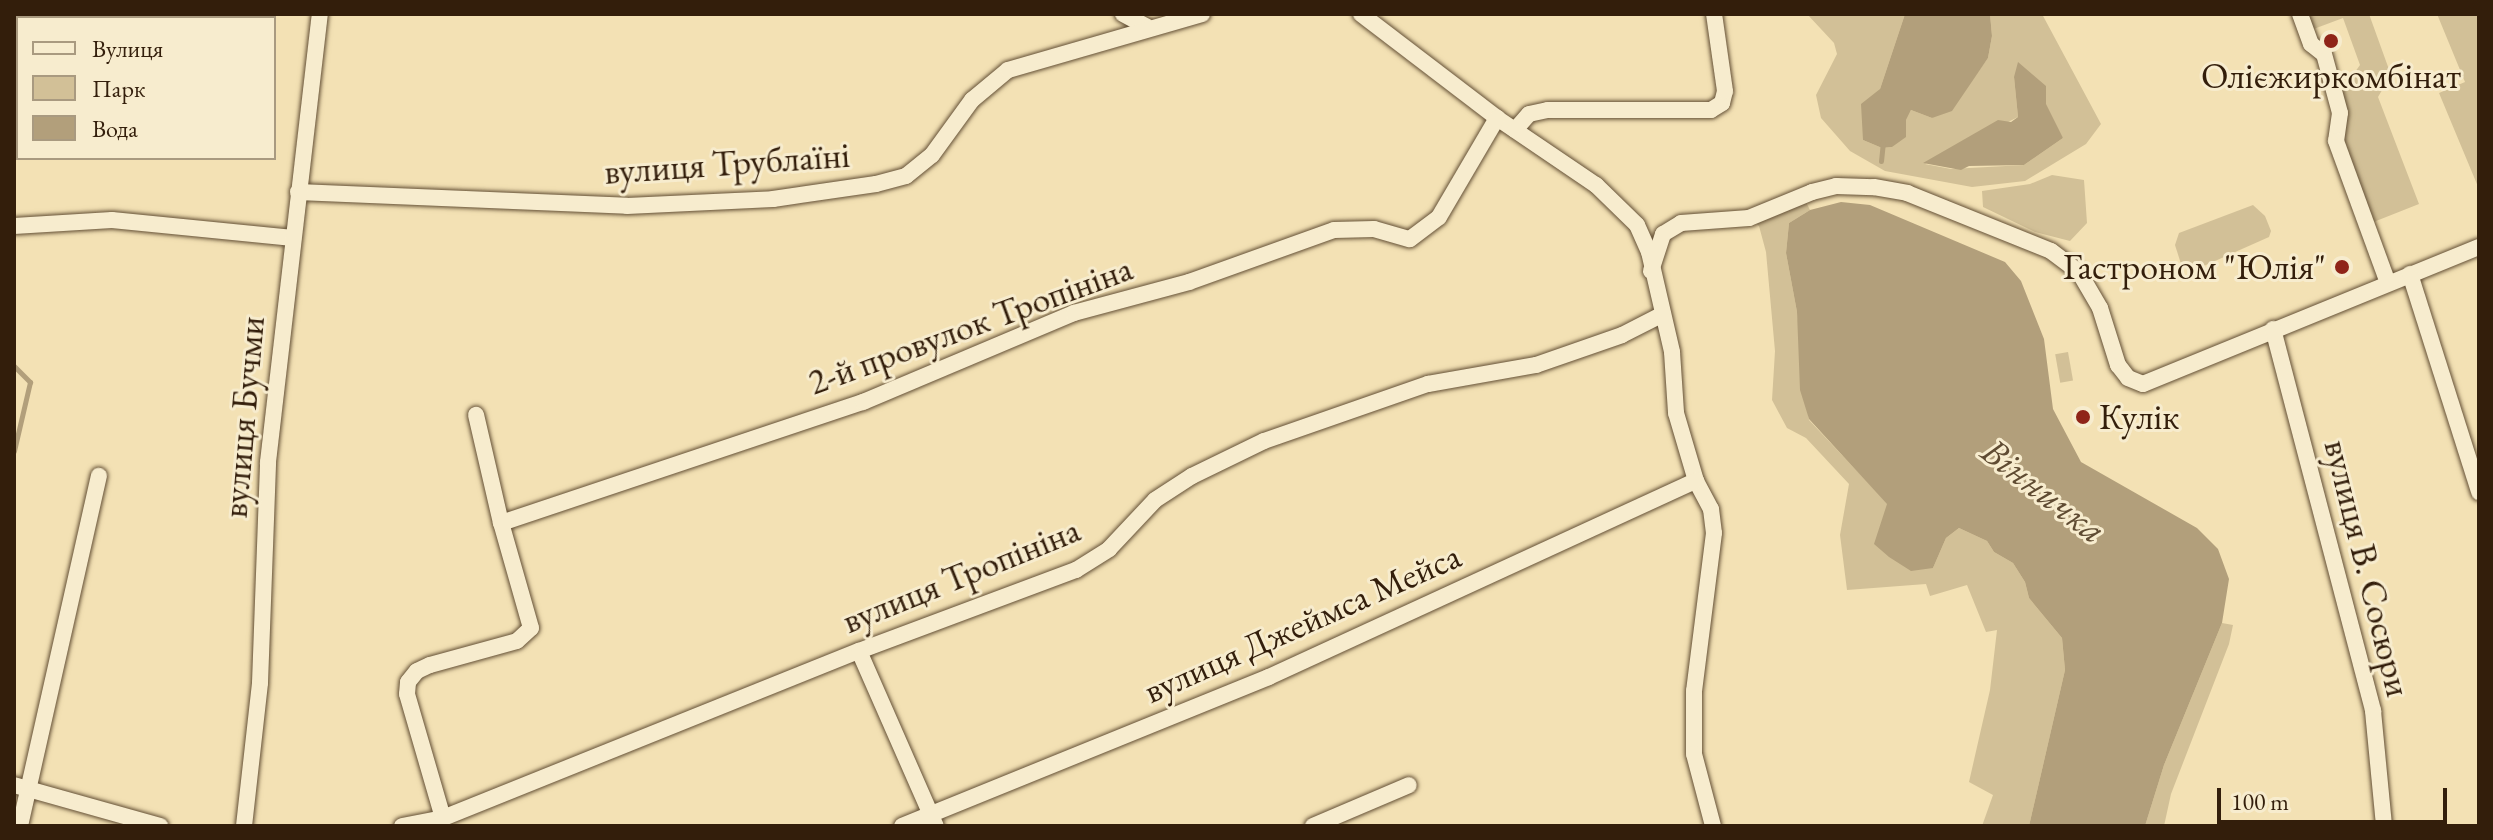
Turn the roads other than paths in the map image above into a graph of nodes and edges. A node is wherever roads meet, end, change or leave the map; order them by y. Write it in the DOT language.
graph roads {
  1 [pos="320,14"];
  2 [pos="1123,14"];
  3 [pos="1202,14"];
  4 [pos="1714,14"];
  5 [pos="2300,14"];
  6 [pos="1359,15"];
  7 [pos="1147,27"];
  8 [pos="1497,118"];
  9 [pos="1515,130"];
  10 [pos="298,192"];
  11 [pos="14,226"];
  12 [pos="293,238"];
  13 [pos="2479,247"];
  14 [pos="1651,271"];
  15 [pos="2410,274"];
  16 [pos="2388,283"];
  17 [pos="1663,314"];
  18 [pos="2273,329"];
  19 [pos="476,415"];
  20 [pos="99,476"];
  21 [pos="1696,481"];
  22 [pos="2479,492"];
  23 [pos="501,523"];
  24 [pos="859,651"];
  25 [pos="14,785"];
  26 [pos="1409,785"];
  27 [pos="31,789"];
  28 [pos="443,818"];
  29 [pos="934,820"];
  30 [pos="422,825"];
  31 [pos="20,826"];
  32 [pos="160,826"];
  33 [pos="244,826"];
  34 [pos="402,826"];
  35 [pos="902,826"];
  36 [pos="1313,826"];
  37 [pos="1713,826"];
  38 [pos="2384,826"];
  1 -- 10 [label="street, вулиця Бучми"];
  2 -- 7 [label="street"];
  3 -- 7 [label="street, вулиця Трублаїні"];
  4 -- 9 [label="street"];
  5 -- 16 [label="street"];
  6 -- 8 [label="street"];
  7 -- 10 [label="street, вулиця Трублаїні"];
  8 -- 9 [label="street"];
  8 -- 23 [label="street, 2-й провулок Тропініна"];
  9 -- 14 [label="street"];
  10 -- 12 [label="street, вулиця Бучми"];
  11 -- 12 [label="street"];
  12 -- 33 [label="street, вулиця Бучми"];
  13 -- 15 [label="street"];
  14 -- 17 [label="street"];
  14 -- 18 [label="street"];
  15 -- 16 [label="street"];
  15 -- 22 [label="street"];
  16 -- 18 [label="street"];
  17 -- 21 [label="street"];
  17 -- 24 [label="street, вулиця Тропініна"];
  18 -- 38 [label="street, вулиця В. Сосюри"];
  19 -- 23 [label="street"];
  20 -- 27 [label="street"];
  21 -- 29 [label="street, вулиця Джеймса Мейса"];
  21 -- 37 [label="street"];
  23 -- 28 [label="street"];
  24 -- 28 [label="street, вулиця Тропініна"];
  24 -- 29 [label="street"];
  25 -- 27 [label="street"];
  26 -- 36 [label="street"];
  27 -- 31 [label="street"];
  27 -- 32 [label="street"];
  28 -- 30 [label="street, вулиця Тропініна"];
  29 -- 35 [label="street, вулиця Джеймса Мейса"];
  30 -- 34 [label="street, вулиця Тропініна"];
}
